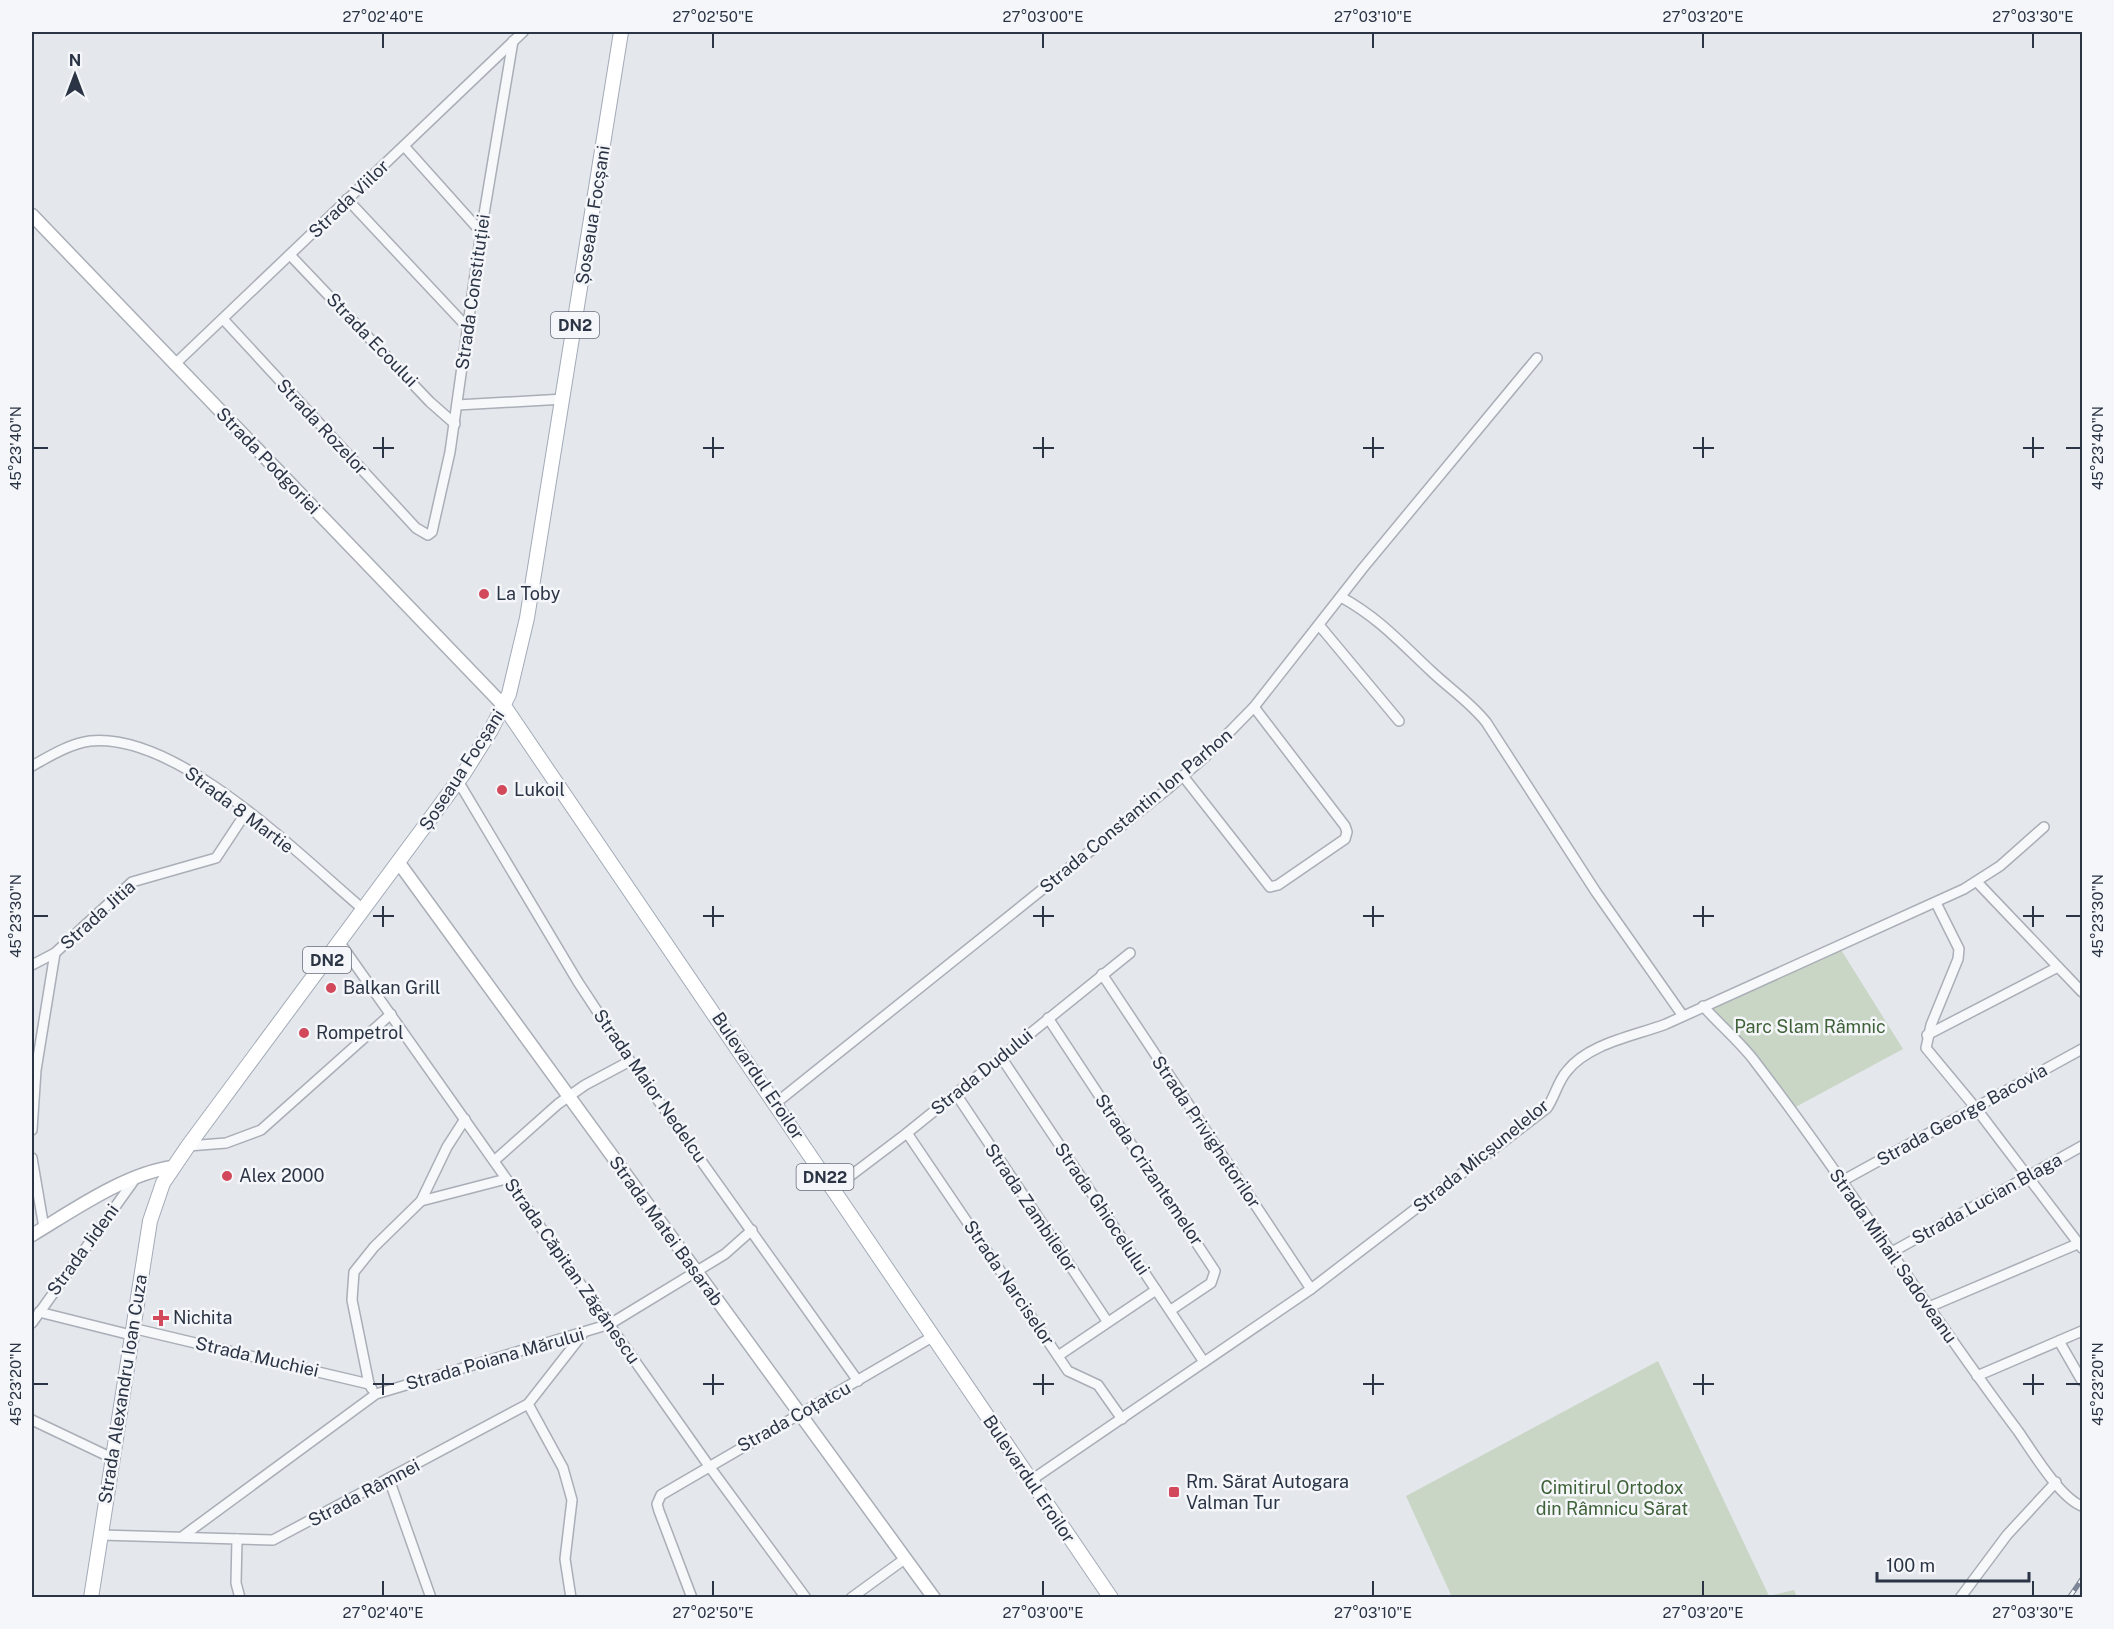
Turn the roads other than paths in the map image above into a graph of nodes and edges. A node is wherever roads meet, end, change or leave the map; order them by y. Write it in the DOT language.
graph roads {
  1 [pos="523,32"];
  2 [pos="621,32"];
  3 [pos="513,41"];
  4 [pos="404,146"];
  5 [pos="348,199"];
  6 [pos="32,215"];
  7 [pos="481,232"];
  8 [pos="290,255"];
  9 [pos="223,319"];
  10 [pos="466,327"];
  11 [pos="1537,358"];
  12 [pos="174,365"];
  13 [pos="564,399"];
  14 [pos="457,405"];
  15 [pos="455,424"];
  16 [pos="422,534"];
  17 [pos="1341,597"];
  18 [pos="1319,625"];
  19 [pos="504,706"];
  20 [pos="1254,707"];
  21 [pos="1399,721"];
  22 [pos="32,766"];
  23 [pos="1183,776"];
  24 [pos="458,781"];
  25 [pos="247,811"];
  26 [pos="2044,827"];
  27 [pos="399,863"];
  28 [pos="1977,882"];
  29 [pos="1936,903"];
  30 [pos="364,910"];
  31 [pos="339,943"];
  32 [pos="55,953"];
  33 [pos="1130,953"];
  34 [pos="32,965"];
  35 [pos="2058,967"];
  36 [pos="1102,975"];
  37 [pos="2082,992"];
  38 [pos="1703,1006"];
  39 [pos="391,1014"];
  40 [pos="1683,1016"];
  41 [pos="1048,1018"];
  42 [pos="1927,1035"];
  43 [pos="2082,1049"];
  44 [pos="1001,1057"];
  45 [pos="630,1061"];
  46 [pos="956,1094"];
  47 [pos="567,1097"];
  48 [pos="776,1103"];
  49 [pos="1975,1107"];
  50 [pos="465,1119"];
  51 [pos="32,1130"];
  52 [pos="907,1134"];
  53 [pos="188,1146"];
  54 [pos="2082,1146"];
  55 [pos="32,1158"];
  56 [pos="494,1161"];
  57 [pos="173,1167"];
  58 [pos="2029,1176"];
  59 [pos="136,1178"];
  60 [pos="506,1179"];
  61 [pos="1842,1181"];
  62 [pos="164,1183"];
  63 [pos="833,1189"];
  64 [pos="421,1201"];
  65 [pos="44,1228"];
  66 [pos="752,1230"];
  67 [pos="32,1235"];
  68 [pos="2081,1244"];
  69 [pos="1892,1252"];
  70 [pos="696,1272"];
  71 [pos="1311,1289"];
  72 [pos="1156,1290"];
  73 [pos="1929,1307"];
  74 [pos="1171,1310"];
  75 [pos="39,1312"];
  76 [pos="1107,1321"];
  77 [pos="32,1323"];
  78 [pos="610,1324"];
  79 [pos="131,1331"];
  80 [pos="2082,1331"];
  81 [pos="583,1334"];
  82 [pos="932,1337"];
  83 [pos="2059,1341"];
  84 [pos="1058,1356"];
  85 [pos="1204,1362"];
  86 [pos="1977,1376"];
  87 [pos="858,1381"];
  88 [pos="2082,1381"];
  89 [pos="369,1384"];
  90 [pos="376,1394"];
  91 [pos="528,1404"];
  92 [pos="798,1414"];
  93 [pos="1122,1419"];
  94 [pos="32,1420"];
  95 [pos="112,1458"];
  96 [pos="709,1466"];
  97 [pos="389,1479"];
  98 [pos="1030,1481"];
  99 [pos="2056,1482"];
  100 [pos="2082,1506"];
  101 [pos="101,1536"];
  102 [pos="183,1536"];
  103 [pos="237,1539"];
  104 [pos="906,1558"];
  105 [pos="91,1598"];
  106 [pos="240,1598"];
  107 [pos="431,1598"];
  108 [pos="571,1598"];
  109 [pos="692,1598"];
  110 [pos="806,1598"];
  111 [pos="851,1598"];
  112 [pos="934,1598"];
  113 [pos="1111,1598"];
  114 [pos="1960,1598"];
  1 -- 3 [label="street, Strada Viilor"];
  2 -- 13 [label="main road, Șoseaua Focșani / DN2"];
  3 -- 4 [label="street, Strada Viilor"];
  3 -- 7 [label="street, Strada Constituției"];
  4 -- 5 [label="street, Strada Viilor"];
  4 -- 7 [label="street"];
  5 -- 8 [label="street, Strada Viilor"];
  5 -- 10 [label="street"];
  6 -- 12 [label="street, Strada Podgoriei"];
  7 -- 10 [label="street, Strada Constituției"];
  8 -- 9 [label="street, Strada Viilor"];
  8 -- 15 [label="street, Strada Ecoului"];
  9 -- 12 [label="street, Strada Viilor"];
  9 -- 16 [label="street, Strada Rozelor"];
  10 -- 14 [label="street, Strada Constituției"];
  11 -- 17 [label="street, Strada Constantin Ion Parhon"];
  12 -- 19 [label="street, Strada Podgoriei"];
  13 -- 14 [label="street"];
  13 -- 19 [label="main road, Șoseaua Focșani / DN2"];
  14 -- 15 [label="street, Strada Constituției"];
  15 -- 16 [label="street, Strada Constituției"];
  17 -- 18 [label="street, Strada Constantin Ion Parhon"];
  17 -- 40 [label="street"];
  18 -- 20 [label="street, Strada Constantin Ion Parhon"];
  18 -- 21 [label="street"];
  19 -- 24 [label="main road, Șoseaua Focșani / DN2"];
  19 -- 48 [label="main road, Bulevardul Eroilor / DN22"];
  20 -- 23 [label="street, Strada Constantin Ion Parhon"];
  20 -- 23 [label="street"];
  22 -- 25 [label="street, Strada 8 Martie"];
  23 -- 48 [label="street, Strada Constantin Ion Parhon"];
  24 -- 27 [label="main road, Șoseaua Focșani / DN2"];
  24 -- 45 [label="street, Strada Maior Nedelcu"];
  25 -- 30 [label="street, Strada 8 Martie"];
  25 -- 32 [label="street, Strada Jitia"];
  26 -- 28 [label="street, Strada Micșunelelor"];
  27 -- 30 [label="main road, Șoseaua Focșani / DN2"];
  27 -- 47 [label="street, Strada Matei Basarab"];
  28 -- 29 [label="street, Strada Micșunelelor"];
  28 -- 35 [label="street"];
  29 -- 38 [label="street, Strada Micșunelelor"];
  29 -- 42 [label="street"];
  30 -- 31 [label="main road, Șoseaua Focșani / DN2"];
  31 -- 39 [label="street, Strada Căpitan Zăgănescu"];
  31 -- 53 [label="main road, Șoseaua Focșani / DN2"];
  32 -- 34 [label="street, Strada Jitia"];
  32 -- 51 [label="street"];
  33 -- 36 [label="street, Strada Dudului"];
  35 -- 37 [label="street"];
  35 -- 42 [label="street"];
  36 -- 41 [label="street, Strada Dudului"];
  36 -- 71 [label="street, Strada Privighetorilor"];
  38 -- 40 [label="street, Strada Micșunelelor"];
  38 -- 61 [label="street, Strada Mihail Sadoveanu"];
  39 -- 50 [label="street, Strada Căpitan Zăgănescu"];
  39 -- 53 [label="street"];
  40 -- 71 [label="street, Strada Micșunelelor"];
  41 -- 44 [label="street, Strada Dudului"];
  41 -- 74 [label="street, Strada Crizantemelor"];
  42 -- 49 [label="street"];
  43 -- 49 [label="street, Strada George Bacovia"];
  44 -- 46 [label="street, Strada Dudului"];
  44 -- 72 [label="street, Strada Ghiocelului"];
  45 -- 47 [label="street"];
  45 -- 66 [label="street, Strada Maior Nedelcu"];
  46 -- 52 [label="street, Strada Dudului"];
  46 -- 76 [label="street, Strada Zambilelor"];
  47 -- 56 [label="street"];
  47 -- 70 [label="street, Strada Matei Basarab"];
  48 -- 63 [label="main road, Bulevardul Eroilor / DN22"];
  49 -- 58 [label="street"];
  49 -- 61 [label="street, Strada George Bacovia"];
  50 -- 56 [label="street, Strada Căpitan Zăgănescu"];
  50 -- 64 [label="street"];
  52 -- 63 [label="street, Strada Dudului"];
  52 -- 84 [label="street, Strada Narciselor"];
  53 -- 57 [label="main road, Șoseaua Focșani / DN2"];
  54 -- 58 [label="street, Strada Lucian Blaga"];
  55 -- 65 [label="street"];
  56 -- 60 [label="street, Strada Căpitan Zăgănescu"];
  57 -- 59 [label="street"];
  57 -- 62 [label="main road, Șoseaua Focșani / DN2"];
  58 -- 68 [label="street"];
  58 -- 69 [label="street, Strada Lucian Blaga"];
  59 -- 65 [label="street"];
  59 -- 75 [label="street, Strada Jideni"];
  60 -- 64 [label="street"];
  60 -- 78 [label="street, Strada Căpitan Zăgănescu"];
  61 -- 69 [label="street, Strada Mihail Sadoveanu"];
  62 -- 79 [label="main road, Strada Alexandru Ioan Cuza / DN2"];
  63 -- 82 [label="main road, Bulevardul Eroilor / DN22"];
  64 -- 89 [label="street"];
  65 -- 67 [label="street"];
  66 -- 70 [label="street, Strada Poiana Mărului"];
  66 -- 87 [label="street, Strada Maior Nedelcu"];
  68 -- 73 [label="street"];
  69 -- 73 [label="street, Strada Mihail Sadoveanu"];
  70 -- 78 [label="street, Strada Poiana Mărului"];
  70 -- 92 [label="street, Strada Matei Basarab"];
  71 -- 85 [label="street, Strada Micșunelelor"];
  72 -- 74 [label="street, Strada Ghiocelului"];
  72 -- 76 [label="street"];
  73 -- 86 [label="street, Strada Mihail Sadoveanu"];
  74 -- 85 [label="street, Strada Ghiocelului"];
  75 -- 77 [label="street, Strada Jideni"];
  75 -- 79 [label="street, Strada Muchiei"];
  76 -- 84 [label="street"];
  78 -- 81 [label="street, Strada Poiana Mărului"];
  78 -- 96 [label="street, Strada Căpitan Zăgănescu"];
  79 -- 89 [label="street, Strada Muchiei"];
  79 -- 95 [label="main road, Strada Alexandru Ioan Cuza / DN2"];
  80 -- 83 [label="street"];
  81 -- 90 [label="street, Strada Poiana Mărului"];
  81 -- 91 [label="street, Strada Râmnei"];
  82 -- 87 [label="street, Strada Coțatcu"];
  82 -- 98 [label="main road, Bulevardul Eroilor / DN22"];
  83 -- 86 [label="street"];
  83 -- 88 [label="street"];
  84 -- 93 [label="street, Strada Narciselor"];
  85 -- 93 [label="street, Strada Micșunelelor"];
  86 -- 99 [label="street, Strada Mihail Sadoveanu"];
  87 -- 92 [label="street, Strada Coțatcu"];
  89 -- 90 [label="street"];
  90 -- 102 [label="street, Strada Poiana Mărului"];
  91 -- 97 [label="street, Strada Râmnei"];
  91 -- 108 [label="street"];
  92 -- 96 [label="street, Strada Coțatcu"];
  92 -- 104 [label="street, Strada Matei Basarab"];
  93 -- 98 [label="street, Strada Micșunelelor"];
  94 -- 95 [label="street"];
  95 -- 101 [label="main road, Strada Alexandru Ioan Cuza / DN2"];
  96 -- 109 [label="street, Strada Coțatcu"];
  96 -- 110 [label="street, Strada Căpitan Zăgănescu"];
  97 -- 103 [label="street, Strada Râmnei"];
  97 -- 107 [label="street"];
  98 -- 113 [label="main road, Bulevardul Eroilor / DN22"];
  99 -- 100 [label="street, Strada Mihail Sadoveanu"];
  99 -- 114 [label="street"];
  101 -- 102 [label="street, Strada Râmnei"];
  101 -- 105 [label="main road, Strada Alexandru Ioan Cuza / DN2"];
  102 -- 103 [label="street, Strada Râmnei"];
  103 -- 106 [label="street"];
  104 -- 111 [label="street"];
  104 -- 112 [label="street, Strada Matei Basarab"];
}
